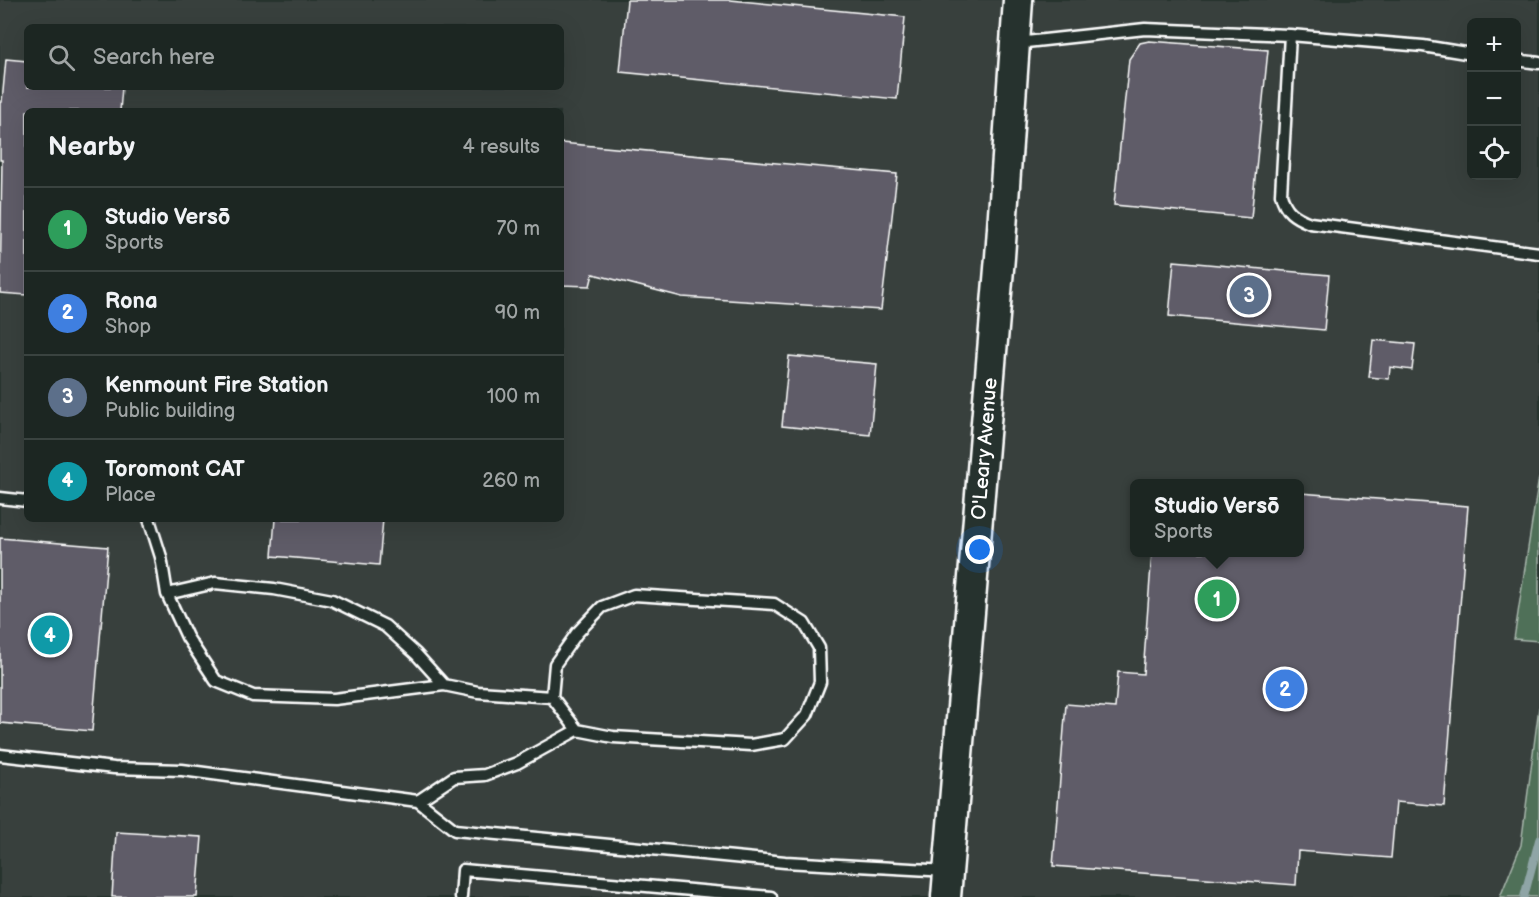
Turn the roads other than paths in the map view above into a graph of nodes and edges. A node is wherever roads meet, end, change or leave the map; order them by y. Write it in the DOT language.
graph roads {
  1 [pos="1018,0"];
  2 [pos="1290,35"];
  3 [pos="1016,43"];
  4 [pos="1467,53"];
  5 [pos="1521,61"];
  6 [pos="1539,63"];
  7 [pos="1539,253"];
  8 [pos="0,498"];
  9 [pos="24,501"];
  10 [pos="149,522"];
  11 [pos="167,594"];
  12 [pos="444,685"];
  13 [pos="552,697"];
  14 [pos="577,730"];
  15 [pos="0,755"];
  16 [pos="418,801"];
  17 [pos="947,884"];
  18 [pos="667,892"];
  19 [pos="461,897"];
  20 [pos="771,897"];
  1 -- 3 [label="street, O'Leary Avenue"];
  2 -- 3 [label="lane"];
  2 -- 4 [label="lane"];
  2 -- 7 [label="lane"];
  3 -- 17 [label="street, O'Leary Avenue"];
  5 -- 6 [label="lane"];
  8 -- 9 [label="lane"];
  10 -- 11 [label="lane"];
  11 -- 12 [label="lane"];
  11 -- 12 [label="lane"];
  12 -- 13 [label="lane"];
  13 -- 14 [label="lane"];
  13 -- 14 [label="lane"];
  14 -- 16 [label="lane"];
  15 -- 16 [label="lane"];
  16 -- 17 [label="lane"];
  18 -- 19 [label="lane"];
  18 -- 20 [label="lane"];
}
